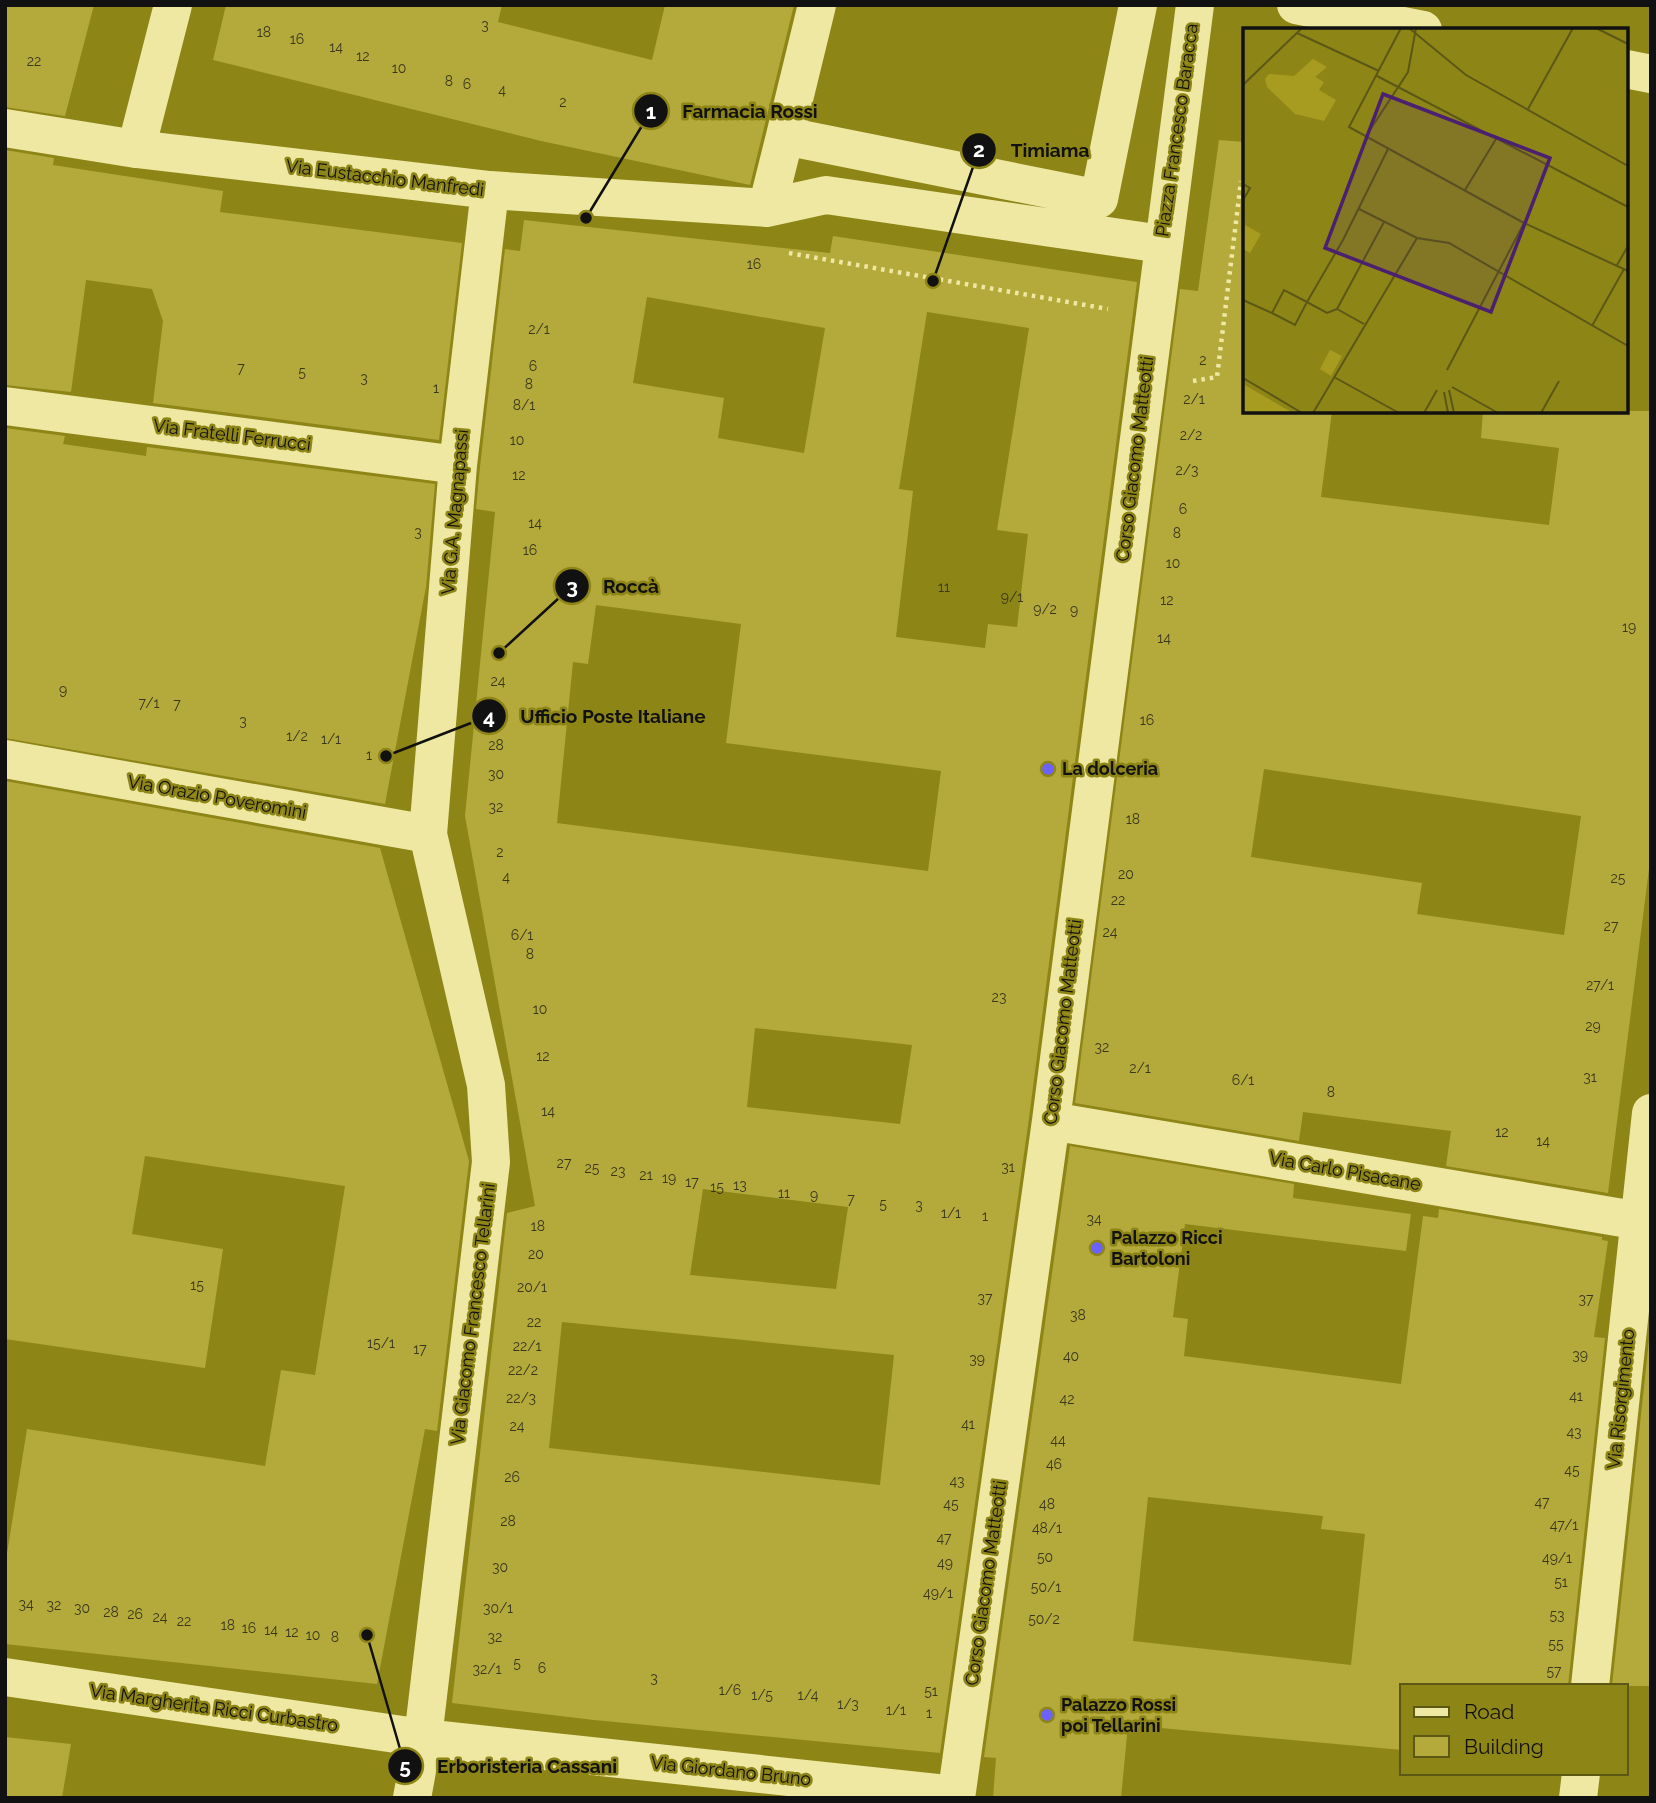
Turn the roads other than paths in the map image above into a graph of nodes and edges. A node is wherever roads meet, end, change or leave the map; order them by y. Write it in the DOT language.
graph roads {
  1 [pos="173,5"];
  2 [pos="817,5"];
  3 [pos="1138,5"];
  4 [pos="1195,5"];
  5 [pos="1296,5"];
  6 [pos="1413,28"];
  7 [pos="1628,69"];
  8 [pos="1651,74"];
  9 [pos="5,128"];
  10 [pos="785,136"];
  11 [pos="136,149"];
  12 [pos="490,190"];
  13 [pos="767,208"];
  14 [pos="1162,244"];
  15 [pos="5,405"];
  16 [pos="458,465"];
  17 [pos="5,759"];
  18 [pos="428,834"];
  19 [pos="1651,1113"];
  20 [pos="1051,1121"];
  21 [pos="1640,1222"];
  22 [pos="5,1677"];
  23 [pos="1590,1684"];
  24 [pos="423,1738"];
  25 [pos="1581,1775"];
  26 [pos="956,1797"];
  27 [pos="412,1798"];
  28 [pos="1578,1798"];
  1 -- 11 [label="street"];
  2 -- 10 [label="street"];
  3 -- 10 [label="street"];
  4 -- 14 [label="street, Piazza Francesco Baracca"];
  5 -- 6 [label="street"];
  7 -- 8 [label="street"];
  9 -- 11 [label="street, Via Eustacchio Manfredi"];
  10 -- 13 [label="street"];
  11 -- 12 [label="street, Via Eustacchio Manfredi"];
  12 -- 13 [label="street, Via Eustacchio Manfredi"];
  12 -- 16 [label="street, Via G.A. Magnapassi"];
  13 -- 14 [label="street, Piazza Francesco Baracca"];
  14 -- 20 [label="street, Corso Giacomo Matteotti"];
  15 -- 16 [label="street, Via Fratelli Ferrucci"];
  16 -- 18 [label="street, Via G.A. Magnapassi"];
  17 -- 18 [label="street, Via Orazio Poveromini"];
  18 -- 24 [label="street, Via Giacomo Francesco Tellarini"];
  19 -- 21 [label="street, Via Risorgimento"];
  20 -- 21 [label="street, Via Carlo Pisacane"];
  20 -- 26 [label="street, Corso Giacomo Matteotti"];
  21 -- 23 [label="street, Via Risorgimento"];
  22 -- 24 [label="street, Via Margherita Ricci Curbastro"];
  24 -- 26 [label="street, Via Giordano Bruno"];
  24 -- 27 [label="street, Via Giacomo Francesco Tellarini"];
  25 -- 28 [label="street"];
}
